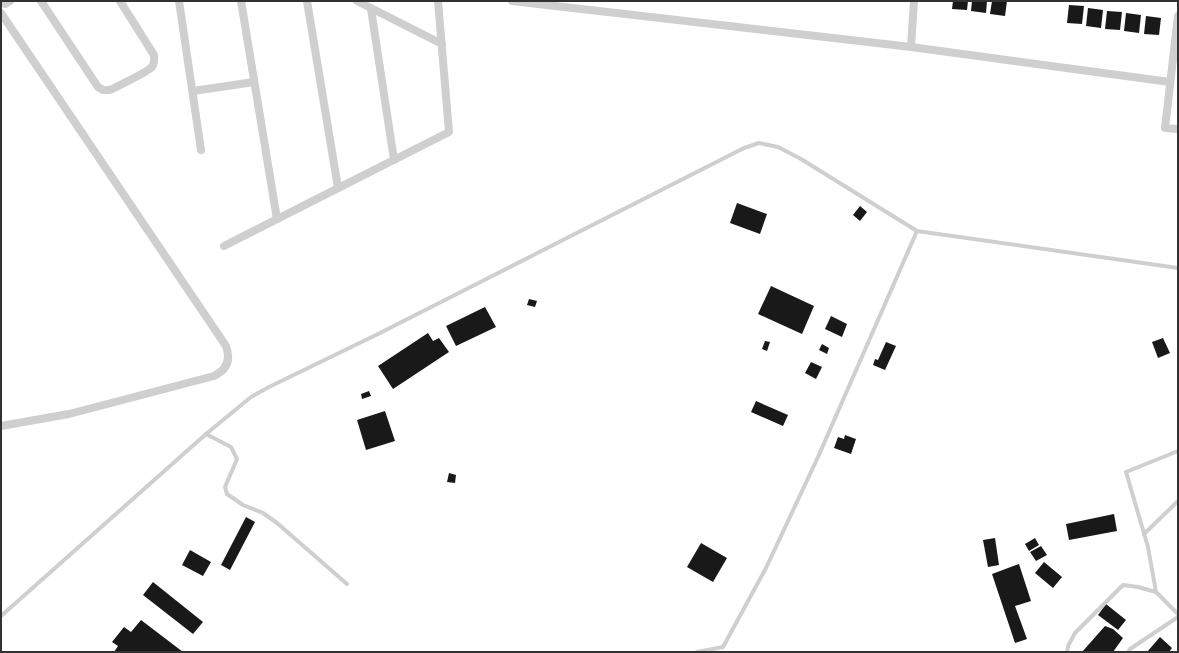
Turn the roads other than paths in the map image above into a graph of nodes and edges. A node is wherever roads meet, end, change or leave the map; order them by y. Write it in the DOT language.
graph roads {
  1 [pos="41,1"];
  2 [pos="120,1"];
  3 [pos="179,1"];
  4 [pos="240,1"];
  5 [pos="307,1"];
  6 [pos="357,1"];
  7 [pos="438,1"];
  8 [pos="512,1"];
  9 [pos="914,1"];
  10 [pos="371,9"];
  11 [pos="1,13"];
  12 [pos="1178,16"];
  13 [pos="442,44"];
  14 [pos="911,47"];
  15 [pos="254,82"];
  16 [pos="1170,82"];
  17 [pos="193,91"];
  18 [pos="1178,129"];
  19 [pos="201,150"];
  20 [pos="394,160"];
  21 [pos="338,188"];
  22 [pos="277,219"];
  23 [pos="916,231"];
  24 [pos="224,246"];
  25 [pos="1178,268"];
  26 [pos="1,426"];
  27 [pos="206,434"];
  28 [pos="1178,451"];
  29 [pos="1178,500"];
  30 [pos="1144,534"];
  31 [pos="347,584"];
  32 [pos="1156,592"];
  33 [pos="1,616"];
  34 [pos="1178,616"];
  35 [pos="697,652"];
  36 [pos="1068,652"];
  37 [pos="1128,652"];
  1 -- 2 [label="street"];
  3 -- 17 [label="street"];
  4 -- 15 [label="street"];
  5 -- 21 [label="street"];
  6 -- 10 [label="street"];
  7 -- 13 [label="street"];
  8 -- 14 [label="street"];
  9 -- 14 [label="street"];
  10 -- 13 [label="street"];
  10 -- 20 [label="street"];
  11 -- 26 [label="street"];
  12 -- 16 [label="street"];
  13 -- 20 [label="street"];
  14 -- 16 [label="street"];
  15 -- 17 [label="street"];
  15 -- 22 [label="street"];
  16 -- 18 [label="street"];
  17 -- 19 [label="street"];
  20 -- 21 [label="street"];
  21 -- 22 [label="street"];
  22 -- 24 [label="street"];
  23 -- 25 [label="lane"];
  23 -- 27 [label="lane"];
  23 -- 35 [label="lane"];
  27 -- 31 [label="lane"];
  27 -- 33 [label="lane"];
  28 -- 30 [label="lane"];
  29 -- 30 [label="lane"];
  30 -- 32 [label="lane"];
  32 -- 34 [label="lane"];
  32 -- 36 [label="lane"];
  34 -- 37 [label="lane"];
}
